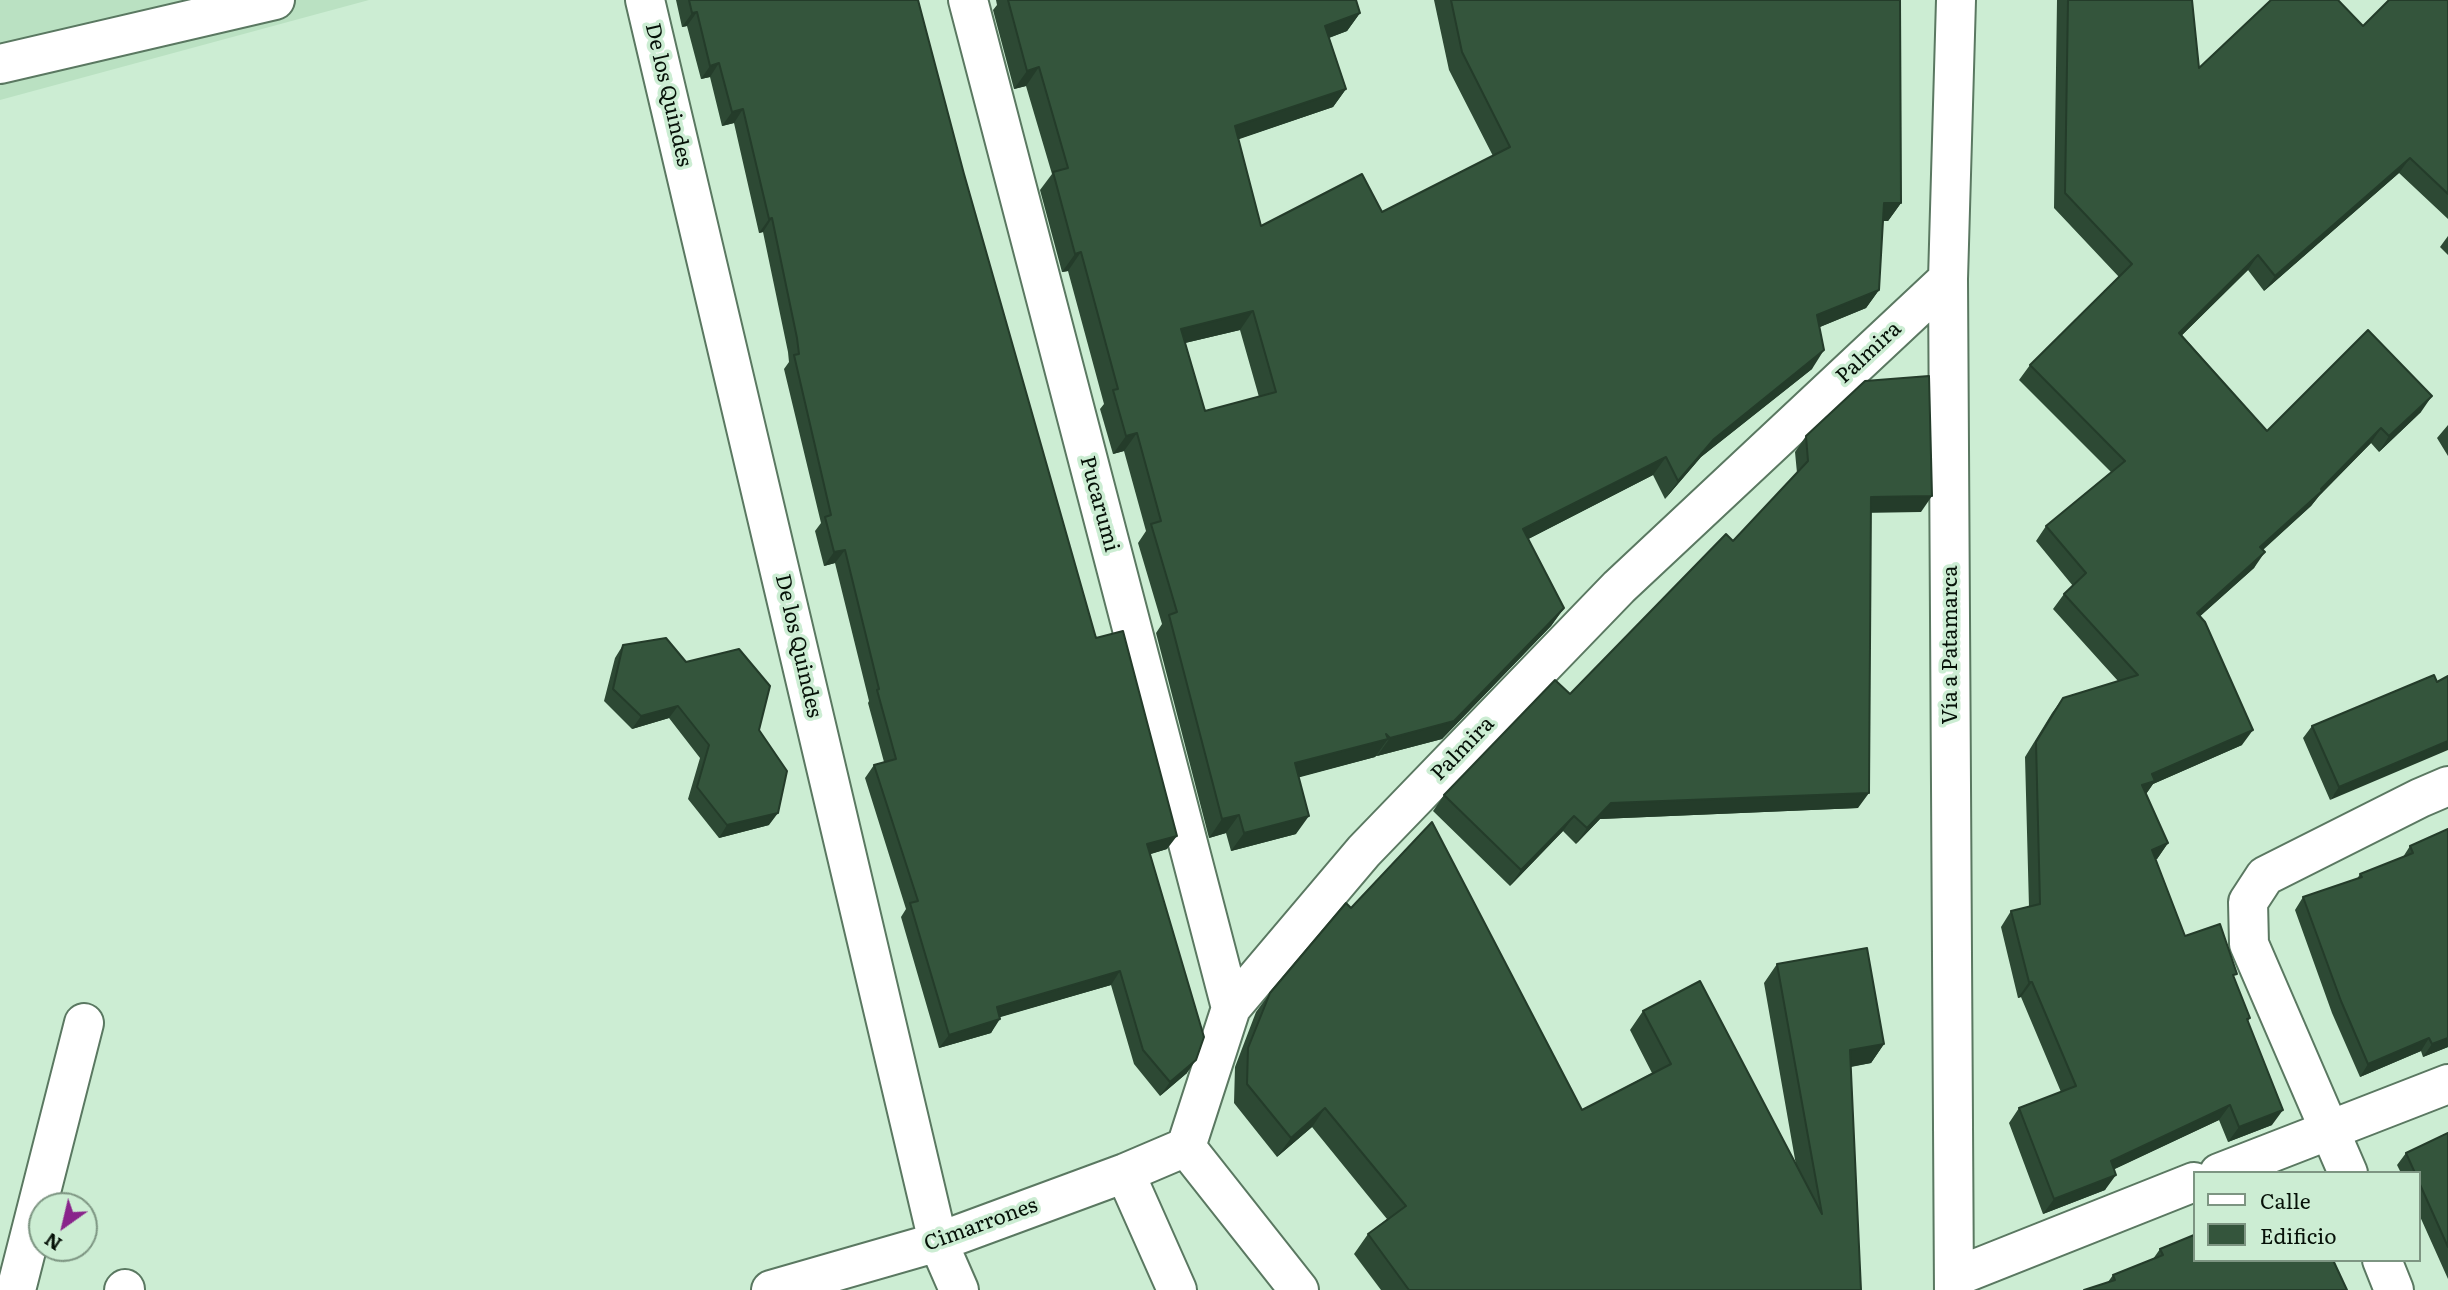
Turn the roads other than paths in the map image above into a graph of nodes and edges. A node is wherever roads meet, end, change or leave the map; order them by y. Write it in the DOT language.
graph roads {
  1 [pos="275,0"];
  2 [pos="645,0"];
  3 [pos="968,0"];
  4 [pos="1956,0"];
  5 [pos="0,64"];
  6 [pos="1948,279"];
  7 [pos="2448,786"];
  8 [pos="1231,1007"];
  9 [pos="84,1023"];
  10 [pos="2448,1084"];
  11 [pos="2330,1129"];
  12 [pos="1186,1147"];
  13 [pos="2224,1171"];
  14 [pos="2347,1171"];
  15 [pos="1125,1173"];
  16 [pos="2192,1183"];
  17 [pos="938,1242"];
  18 [pos="2383,1262"];
  19 [pos="1954,1283"];
  20 [pos="16,1290"];
  21 [pos="771,1290"];
  22 [pos="959,1290"];
  23 [pos="1177,1290"];
  24 [pos="1299,1290"];
  25 [pos="2394,1290"];
  1 -- 5 [label="street"];
  2 -- 17 [label="street, De los Quindes"];
  3 -- 8 [label="street, Pucarumi"];
  4 -- 6 [label="street, Vía a Patamarca"];
  6 -- 8 [label="street, Palmira"];
  6 -- 19 [label="street, Vía a Patamarca"];
  7 -- 11 [label="street"];
  8 -- 12 [label="street, Palmira"];
  9 -- 20 [label="street"];
  10 -- 11 [label="street"];
  11 -- 13 [label="street"];
  11 -- 14 [label="street"];
  12 -- 15 [label="street, Cimarrones"];
  12 -- 24 [label="street"];
  15 -- 17 [label="street, Cimarrones"];
  15 -- 23 [label="street"];
  16 -- 19 [label="street"];
  17 -- 21 [label="street, Cimarrones"];
  17 -- 22 [label="street, De los Quindes"];
  18 -- 25 [label="street"];
}
